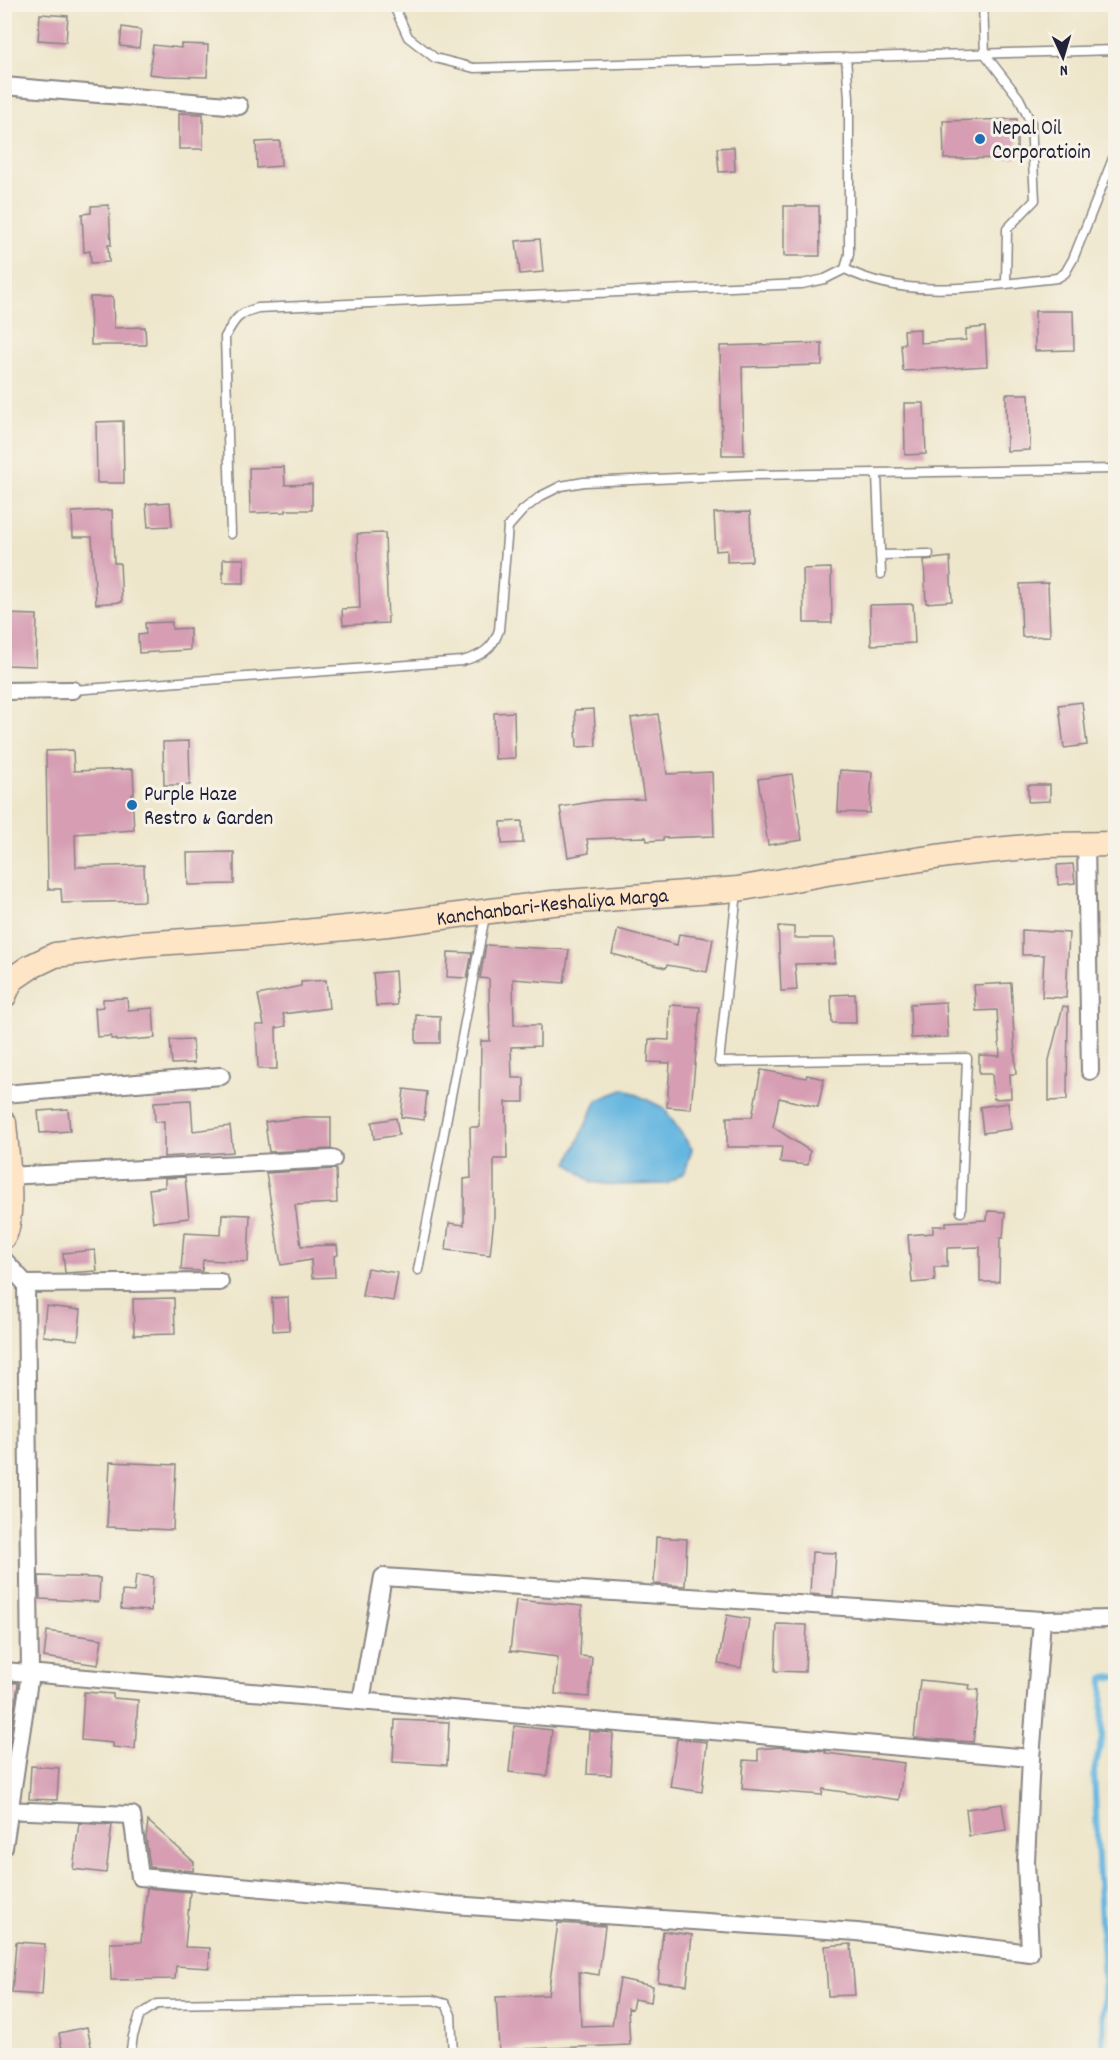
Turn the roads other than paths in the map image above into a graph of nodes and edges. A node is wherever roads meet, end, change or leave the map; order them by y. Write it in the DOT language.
graph roads {
  1 [pos="393,4"];
  2 [pos="983,4"];
  3 [pos="1116,50"];
  4 [pos="985,54"];
  5 [pos="846,57"];
  6 [pos="4,86"];
  7 [pos="239,106"];
  8 [pos="1116,151"];
  9 [pos="845,269"];
  10 [pos="1006,284"];
  11 [pos="1116,469"];
  12 [pos="877,474"];
  13 [pos="231,534"];
  14 [pos="929,554"];
  15 [pos="880,555"];
  16 [pos="881,574"];
  17 [pos="73,690"];
  18 [pos="4,691"];
  19 [pos="1086,844"];
  20 [pos="1116,844"];
  21 [pos="738,889"];
  22 [pos="485,912"];
  23 [pos="7,984"];
  24 [pos="1090,1071"];
  25 [pos="221,1076"];
  26 [pos="4,1094"];
  27 [pos="4,1124"];
  28 [pos="333,1159"];
  29 [pos="7,1176"];
  30 [pos="961,1212"];
  31 [pos="4,1236"];
  32 [pos="4,1260"];
  33 [pos="418,1270"];
  34 [pos="220,1282"];
  35 [pos="26,1284"];
  36 [pos="1116,1619"];
  37 [pos="1042,1620"];
  38 [pos="4,1671"];
  39 [pos="30,1674"];
  40 [pos="361,1701"];
  41 [pos="1031,1758"];
  42 [pos="7,1810"];
  43 [pos="4,1847"];
  44 [pos="130,2055"];
  45 [pos="453,2055"];
  1 -- 5 [label="lane"];
  2 -- 4 [label="lane"];
  3 -- 4 [label="lane"];
  4 -- 5 [label="lane"];
  4 -- 10 [label="lane"];
  5 -- 9 [label="lane"];
  6 -- 7 [label="street"];
  8 -- 10 [label="lane"];
  9 -- 10 [label="lane"];
  9 -- 13 [label="lane"];
  11 -- 12 [label="lane"];
  12 -- 15 [label="lane"];
  12 -- 17 [label="lane"];
  14 -- 15 [label="lane"];
  15 -- 16 [label="lane"];
  17 -- 18 [label="street"];
  19 -- 20 [label="street, Kanchanbari-Keshaliya Marga"];
  19 -- 21 [label="street, Kanchanbari-Keshaliya Marga"];
  19 -- 24 [label="street"];
  21 -- 22 [label="street, Kanchanbari-Keshaliya Marga"];
  21 -- 30 [label="lane"];
  22 -- 23 [label="street, Kanchanbari-Keshaliya Marga"];
  22 -- 33 [label="lane"];
  25 -- 26 [label="street"];
  27 -- 29 [label="street"];
  28 -- 29 [label="street"];
  29 -- 31 [label="street"];
  32 -- 35 [label="street"];
  34 -- 35 [label="street"];
  35 -- 39 [label="street"];
  36 -- 37 [label="street"];
  37 -- 40 [label="street"];
  37 -- 41 [label="street"];
  38 -- 39 [label="street"];
  39 -- 40 [label="street"];
  39 -- 42 [label="street"];
  40 -- 41 [label="street"];
  41 -- 42 [label="street"];
  42 -- 43 [label="street"];
  44 -- 45 [label="lane"];
}
